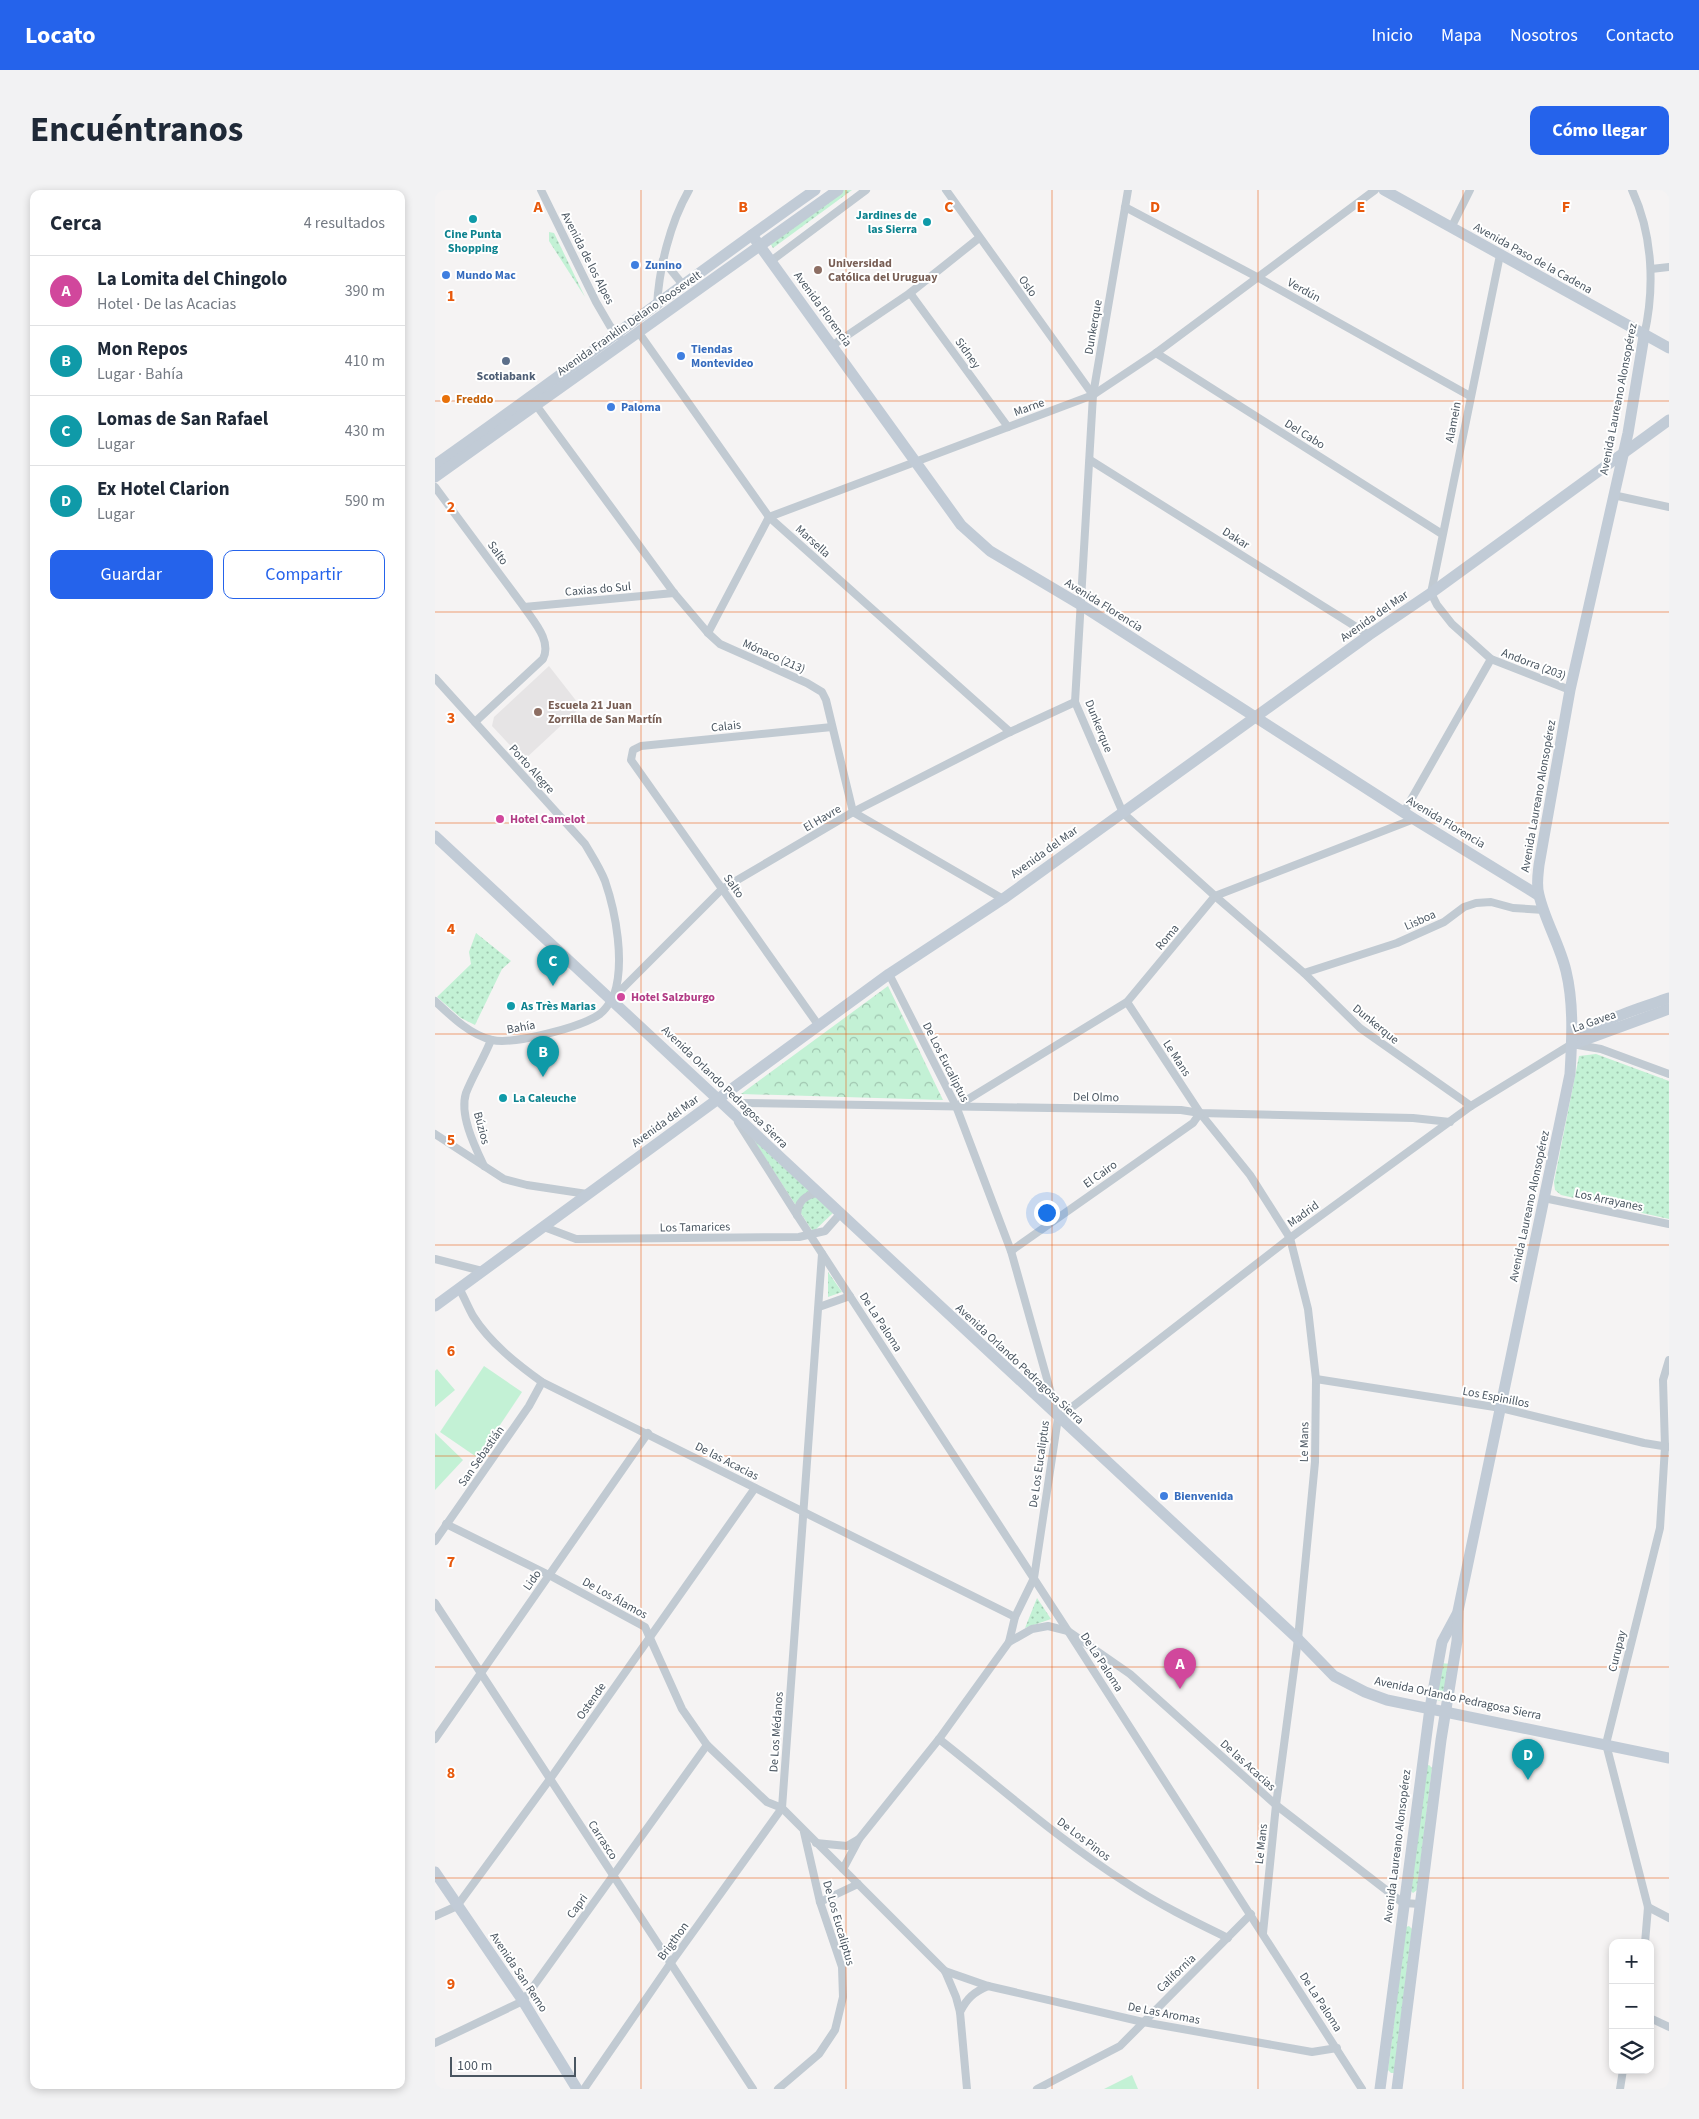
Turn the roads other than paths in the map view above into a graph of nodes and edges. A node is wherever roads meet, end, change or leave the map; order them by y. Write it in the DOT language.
graph roads {
  1 [pos="541,190"];
  2 [pos="679,190"];
  3 [pos="689,190"];
  4 [pos="815,190"];
  5 [pos="837,190"];
  6 [pos="866,190"];
  7 [pos="946,190"];
  8 [pos="1128,190"];
  9 [pos="1375,190"];
  10 [pos="1384,190"];
  11 [pos="1471,190"];
  12 [pos="1632,190"];
  13 [pos="682,201"];
  14 [pos="1125,207"];
  15 [pos="1451,228"];
  16 [pos="752,235"];
  17 [pos="979,238"];
  18 [pos="760,246"];
  19 [pos="1500,255"];
  20 [pos="663,260"];
  21 [pos="771,261"];
  22 [pos="1669,267"];
  23 [pos="1651,269"];
  24 [pos="1257,277"];
  25 [pos="683,285"];
  26 [pos="910,293"];
  27 [pos="657,306"];
  28 [pos="639,333"];
  29 [pos="1644,336"];
  30 [pos="622,338"];
  31 [pos="833,346"];
  32 [pos="1669,348"];
  33 [pos="1156,353"];
  34 [pos="1093,395"];
  35 [pos="1470,396"];
  36 [pos="536,405"];
  37 [pos="1669,420"];
  38 [pos="1008,427"];
  39 [pos="1624,453"];
  40 [pos="1090,460"];
  41 [pos="914,461"];
  42 [pos="435,465"];
  43 [pos="435,478"];
  44 [pos="435,487"];
  45 [pos="1613,495"];
  46 [pos="1669,508"];
  47 [pos="769,517"];
  48 [pos="1442,534"];
  49 [pos="674,593"];
  50 [pos="1431,593"];
  51 [pos="1081,606"];
  52 [pos="524,607"];
  53 [pos="708,633"];
  54 [pos="1369,635"];
  55 [pos="1491,659"];
  56 [pos="435,678"];
  57 [pos="1570,690"];
  58 [pos="1075,702"];
  59 [pos="1255,716"];
  60 [pos="475,722"];
  61 [pos="832,726"];
  62 [pos="1010,732"];
  63 [pos="631,760"];
  64 [pos="853,812"];
  65 [pos="1123,813"];
  66 [pos="1409,816"];
  67 [pos="435,836"];
  68 [pos="722,889"];
  69 [pos="1538,895"];
  70 [pos="1215,896"];
  71 [pos="1003,899"];
  72 [pos="1543,910"];
  73 [pos="1304,973"];
  74 [pos="889,974"];
  75 [pos="1669,998"];
  76 [pos="612,999"];
  77 [pos="435,1001"];
  78 [pos="1127,1002"];
  79 [pos="1669,1008"];
  80 [pos="819,1026"];
  81 [pos="491,1040"];
  82 [pos="1572,1044"];
  83 [pos="1669,1074"];
  84 [pos="719,1099"];
  85 [pos="741,1103"];
  86 [pos="956,1106"];
  87 [pos="1471,1106"];
  88 [pos="1200,1113"];
  89 [pos="733,1114"];
  90 [pos="1450,1122"];
  91 [pos="435,1134"];
  92 [pos="484,1166"];
  93 [pos="817,1193"];
  94 [pos="587,1194"];
  95 [pos="1544,1198"];
  96 [pos="840,1214"];
  97 [pos="797,1215"];
  98 [pos="1669,1224"];
  99 [pos="544,1226"];
  100 [pos="825,1231"];
  101 [pos="811,1235"];
  102 [pos="1290,1238"];
  103 [pos="820,1251"];
  104 [pos="1011,1251"];
  105 [pos="435,1259"];
  106 [pos="482,1271"];
  107 [pos="459,1288"];
  108 [pos="850,1296"];
  109 [pos="435,1306"];
  110 [pos="819,1307"];
  111 [pos="1669,1360"];
  112 [pos="1316,1379"];
  113 [pos="543,1382"];
  114 [pos="1501,1408"];
  115 [pos="1058,1418"];
  116 [pos="647,1433"];
  117 [pos="1667,1447"];
  118 [pos="755,1488"];
  119 [pos="803,1512"];
  120 [pos="446,1524"];
  121 [pos="435,1541"];
  122 [pos="549,1576"];
  123 [pos="1034,1578"];
  124 [pos="435,1603"];
  125 [pos="1458,1611"];
  126 [pos="1015,1617"];
  127 [pos="1068,1631"];
  128 [pos="650,1637"];
  129 [pos="1298,1639"];
  130 [pos="1009,1642"];
  131 [pos="1439,1658"];
  132 [pos="1453,1660"];
  133 [pos="481,1672"];
  134 [pos="1430,1708"];
  135 [pos="1445,1711"];
  136 [pos="435,1739"];
  137 [pos="939,1739"];
  138 [pos="1606,1744"];
  139 [pos="707,1745"];
  140 [pos="1423,1757"];
  141 [pos="1669,1758"];
  142 [pos="1438,1759"];
  143 [pos="550,1780"];
  144 [pos="1276,1805"];
  145 [pos="782,1808"];
  146 [pos="803,1830"];
  147 [pos="859,1839"];
  148 [pos="817,1843"];
  149 [pos="843,1869"];
  150 [pos="435,1872"];
  151 [pos="613,1876"];
  152 [pos="858,1884"];
  153 [pos="820,1902"];
  154 [pos="1403,1903"];
  155 [pos="1420,1904"];
  156 [pos="457,1906"];
  157 [pos="1648,1908"];
  158 [pos="1251,1914"];
  159 [pos="435,1916"];
  160 [pos="1669,1918"];
  161 [pos="1263,1933"];
  162 [pos="1228,1938"];
  163 [pos="1645,1939"];
  164 [pos="670,1964"];
  165 [pos="945,1971"];
  166 [pos="988,1986"];
  167 [pos="523,2001"];
  168 [pos="960,2012"];
  169 [pos="1654,2020"];
  170 [pos="1143,2022"];
  171 [pos="1669,2027"];
  172 [pos="435,2043"];
  173 [pos="1337,2048"];
  174 [pos="1622,2074"];
  175 [pos="577,2089"];
  176 [pos="584,2089"];
  177 [pos="753,2089"];
  178 [pos="778,2089"];
  179 [pos="967,2089"];
  180 [pos="1037,2089"];
  181 [pos="1362,2089"];
  182 [pos="1380,2089"];
  183 [pos="1397,2089"];
  184 [pos="1620,2089"];
  1 -- 30 [label="street, Avenida de los Alpes"];
  2 -- 13 [label="street"];
  3 -- 13 [label="street"];
  4 -- 16 [label="street, Avenida Franklin Delano Roosevelt"];
  5 -- 18 [label="street, Avenida Franklin Delano Roosevelt"];
  6 -- 21 [label="street"];
  7 -- 17 [label="street, Oslo"];
  8 -- 14 [label="street, Dunkerque"];
  9 -- 24 [label="street, Marne"];
  10 -- 15 [label="street, Avenida Paso de la Cadena"];
  11 -- 15 [label="street"];
  12 -- 23 [label="street, Avenida Laureano Alonsopérez"];
  13 -- 20 [label="street"];
  14 -- 24 [label="street, Verdún"];
  14 -- 34 [label="street, Dunkerque"];
  15 -- 19 [label="street, Avenida Paso de la Cadena"];
  16 -- 18 [label="street, Avenida Florencia"];
  16 -- 25 [label="street, Avenida Franklin Delano Roosevelt"];
  17 -- 26 [label="street"];
  17 -- 34 [label="street, Oslo"];
  18 -- 21 [label="street, Avenida Florencia"];
  18 -- 28 [label="street, Avenida Franklin Delano Roosevelt"];
  19 -- 29 [label="street, Avenida Paso de la Cadena"];
  19 -- 35 [label="street, Alamein"];
  20 -- 25 [label="street"];
  20 -- 27 [label="street"];
  21 -- 31 [label="street, Avenida Florencia"];
  22 -- 23 [label="street"];
  23 -- 29 [label="street, Avenida Laureano Alonsopérez"];
  24 -- 33 [label="street, Marne"];
  24 -- 35 [label="street, Verdún"];
  25 -- 27 [label="street, Avenida Franklin Delano Roosevelt"];
  26 -- 31 [label="street"];
  26 -- 38 [label="street, Sidney"];
  27 -- 30 [label="street, Avenida Franklin Delano Roosevelt"];
  28 -- 30 [label="street, Avenida Franklin Delano Roosevelt"];
  28 -- 47 [label="street, Marsella"];
  29 -- 32 [label="street, Avenida Paso de la Cadena"];
  29 -- 39 [label="street, Avenida Laureano Alonsopérez"];
  30 -- 36 [label="street, Avenida Franklin Delano Roosevelt"];
  30 -- 42 [label="street, Avenida Franklin Delano Roosevelt"];
  31 -- 41 [label="street, Avenida Florencia"];
  33 -- 34 [label="street, Marne"];
  33 -- 48 [label="street, Del Cabo"];
  34 -- 38 [label="street, Marne"];
  34 -- 40 [label="street, Dunkerque"];
  35 -- 48 [label="street, Alamein"];
  36 -- 43 [label="street, Avenida Franklin Delano Roosevelt"];
  36 -- 49 [label="street, Mónaco (213)"];
  37 -- 39 [label="street, Avenida del Mar"];
  38 -- 41 [label="street, Marne"];
  39 -- 45 [label="street, Avenida Laureano Alonsopérez"];
  39 -- 50 [label="street, Avenida del Mar"];
  40 -- 51 [label="street, Dunkerque"];
  40 -- 54 [label="street, Dakar"];
  41 -- 47 [label="street, Marne"];
  41 -- 51 [label="street, Avenida Florencia"];
  44 -- 52 [label="street, Salto"];
  45 -- 46 [label="street"];
  45 -- 57 [label="street, Avenida Laureano Alonsopérez"];
  47 -- 53 [label="street"];
  47 -- 62 [label="street, Marsella"];
  48 -- 50 [label="street, Alamein"];
  49 -- 52 [label="street, Caxias do Sul"];
  49 -- 53 [label="street, Mónaco (213)"];
  50 -- 54 [label="street, Avenida del Mar"];
  50 -- 55 [label="street, Andorra (203)"];
  51 -- 58 [label="street, Dunkerque"];
  51 -- 59 [label="street, Avenida Florencia"];
  52 -- 60 [label="street, Salto"];
  53 -- 61 [label="street, Mónaco (213)"];
  54 -- 59 [label="street, Avenida del Mar"];
  55 -- 57 [label="street, Andorra (203)"];
  55 -- 66 [label="street"];
  56 -- 60 [label="street, Porto Alegre"];
  57 -- 69 [label="street, Avenida Laureano Alonsopérez"];
  58 -- 62 [label="street, El Havre"];
  58 -- 65 [label="street, Dunkerque"];
  59 -- 65 [label="street, Avenida del Mar"];
  59 -- 66 [label="street, Avenida Florencia"];
  60 -- 76 [label="street, Porto Alegre"];
  61 -- 63 [label="street, Calais"];
  61 -- 64 [label="street, Mónaco (213)"];
  62 -- 64 [label="street, El Havre"];
  63 -- 68 [label="street, Salto"];
  64 -- 68 [label="street, El Havre"];
  64 -- 71 [label="street"];
  65 -- 70 [label="street, Dunkerque"];
  65 -- 71 [label="street, Avenida del Mar"];
  66 -- 69 [label="street, Avenida Florencia"];
  66 -- 70 [label="street, Roma"];
  67 -- 76 [label="street, Avenida Orlando Pedragosa Sierra"];
  68 -- 76 [label="street, El Havre"];
  68 -- 80 [label="street, Salto"];
  69 -- 72 [label="street, Avenida Laureano Alonsopérez"];
  70 -- 73 [label="street, Dunkerque"];
  70 -- 78 [label="street, Roma"];
  71 -- 74 [label="street, Avenida del Mar"];
  72 -- 73 [label="street, Lisboa"];
  72 -- 82 [label="street, Avenida Laureano Alonsopérez"];
  73 -- 87 [label="street, Dunkerque"];
  74 -- 80 [label="street, Avenida del Mar"];
  74 -- 86 [label="street, De Los Eucaliptus"];
  75 -- 82 [label="street, La Gavea"];
  76 -- 81 [label="street, Bahía"];
  76 -- 84 [label="street, Avenida Orlando Pedragosa Sierra"];
  77 -- 81 [label="street, Bahía"];
  78 -- 86 [label="street, Roma"];
  78 -- 88 [label="street, Le Mans"];
  79 -- 82 [label="street, La Gavea"];
  80 -- 84 [label="street, Avenida del Mar"];
  81 -- 92 [label="street, Búzios"];
  82 -- 83 [label="street"];
  82 -- 87 [label="street, Madrid"];
  82 -- 95 [label="street, Avenida Laureano Alonsopérez"];
  84 -- 89 [label="street, Avenida Orlando Pedragosa Sierra"];
  84 -- 94 [label="street, Avenida del Mar"];
  85 -- 86 [label="street, Del Olmo"];
  86 -- 88 [label="street, Del Olmo"];
  86 -- 104 [label="street, De Los Eucaliptus"];
  87 -- 90 [label="street, Madrid"];
  88 -- 90 [label="street, Del Olmo"];
  88 -- 102 [label="street, Le Mans"];
  88 -- 104 [label="street, El Cairo"];
  89 -- 93 [label="street, Avenida Orlando Pedragosa Sierra"];
  89 -- 97 [label="street, De La Paloma"];
  90 -- 102 [label="street, Madrid"];
  91 -- 92 [label="street"];
  92 -- 94 [label="street"];
  93 -- 96 [label="street, Avenida Orlando Pedragosa Sierra"];
  93 -- 97 [label="street"];
  94 -- 99 [label="street, Avenida del Mar"];
  95 -- 98 [label="street, Los Arrayanes"];
  95 -- 114 [label="street, Avenida Laureano Alonsopérez"];
  96 -- 100 [label="street"];
  96 -- 115 [label="street, Avenida Orlando Pedragosa Sierra"];
  97 -- 101 [label="street, De La Paloma"];
  99 -- 101 [label="street, Los Tamarices"];
  99 -- 106 [label="street, Avenida del Mar"];
  100 -- 101 [label="street, Los Tamarices"];
  100 -- 103 [label="street"];
  101 -- 103 [label="street, De La Paloma"];
  102 -- 112 [label="street, Le Mans"];
  102 -- 115 [label="street, Madrid"];
  103 -- 108 [label="street, De La Paloma"];
  103 -- 110 [label="street, De Los Médanos"];
  104 -- 115 [label="street, De Los Eucaliptus"];
  105 -- 106 [label="street"];
  106 -- 107 [label="street, Avenida del Mar"];
  107 -- 109 [label="street, Avenida del Mar"];
  107 -- 113 [label="street, De las Acacias"];
  108 -- 110 [label="street"];
  108 -- 123 [label="street, De La Paloma"];
  110 -- 119 [label="street, De Los Médanos"];
  111 -- 117 [label="street, Curupay"];
  112 -- 114 [label="street, Los Espinillos"];
  112 -- 129 [label="street, Le Mans"];
  113 -- 116 [label="street, De las Acacias"];
  113 -- 120 [label="street, San Sebastián"];
  114 -- 117 [label="street, Los Espinillos"];
  114 -- 125 [label="street, Avenida Laureano Alonsopérez"];
  115 -- 123 [label="street, De Los Eucaliptus"];
  115 -- 129 [label="street, Avenida Orlando Pedragosa Sierra"];
  116 -- 118 [label="street, De las Acacias"];
  116 -- 122 [label="street, Lido"];
  117 -- 138 [label="street, Curupay"];
  118 -- 119 [label="street, De las Acacias"];
  118 -- 128 [label="street, Ostende"];
  119 -- 126 [label="street, De las Acacias"];
  119 -- 145 [label="street, De Los Médanos"];
  120 -- 121 [label="street, San Sebastián"];
  120 -- 122 [label="street, De Los Álamos"];
  122 -- 128 [label="street, De Los Álamos"];
  122 -- 133 [label="street, Lido"];
  123 -- 126 [label="street, De Los Eucaliptus"];
  123 -- 127 [label="street, De La Paloma"];
  124 -- 133 [label="street, Carrasco"];
  125 -- 131 [label="street, Avenida Laureano Alonsopérez"];
  125 -- 132 [label="street, Avenida Laureano Alonsopérez"];
  126 -- 130 [label="street, De Los Eucaliptus"];
  127 -- 130 [label="street"];
  127 -- 144 [label="street, De las Acacias"];
  127 -- 158 [label="street, De La Paloma"];
  128 -- 139 [label="street, De Los Álamos"];
  128 -- 143 [label="street, Ostende"];
  129 -- 134 [label="street, Avenida Orlando Pedragosa Sierra"];
  129 -- 144 [label="street, Le Mans"];
  130 -- 137 [label="street, De Los Eucaliptus"];
  131 -- 132 [label="street"];
  131 -- 134 [label="street, Avenida Laureano Alonsopérez"];
  132 -- 135 [label="street, Avenida Laureano Alonsopérez"];
  133 -- 136 [label="street, Lido"];
  133 -- 143 [label="street, Carrasco"];
  134 -- 135 [label="street, Avenida Orlando Pedragosa Sierra"];
  134 -- 140 [label="street, Avenida Laureano Alonsopérez"];
  135 -- 138 [label="street, Avenida Orlando Pedragosa Sierra"];
  135 -- 142 [label="street, Avenida Laureano Alonsopérez"];
  137 -- 147 [label="street, De Los Eucaliptus"];
  137 -- 162 [label="street, De Los Pinos"];
  138 -- 141 [label="street, Avenida Orlando Pedragosa Sierra"];
  138 -- 157 [label="street, Curupay"];
  139 -- 145 [label="street, De Los Álamos"];
  139 -- 151 [label="street, Capri"];
  140 -- 142 [label="street"];
  140 -- 154 [label="street, Avenida Laureano Alonsopérez"];
  142 -- 155 [label="street, Avenida Laureano Alonsopérez"];
  143 -- 151 [label="street, Carrasco"];
  143 -- 156 [label="street, Ostende"];
  144 -- 154 [label="street, De las Acacias"];
  144 -- 161 [label="street, Le Mans"];
  145 -- 146 [label="street"];
  145 -- 164 [label="street, Brigthon"];
  146 -- 148 [label="street"];
  146 -- 153 [label="street, De Los Eucaliptus"];
  147 -- 148 [label="street"];
  147 -- 149 [label="street, De Los Eucaliptus"];
  148 -- 149 [label="street"];
  149 -- 152 [label="street"];
  150 -- 156 [label="street, Avenida San Remo"];
  151 -- 164 [label="street, Carrasco"];
  151 -- 167 [label="street, Capri"];
  152 -- 153 [label="street"];
  152 -- 165 [label="street"];
  153 -- 178 [label="street, De Los Eucaliptus"];
  154 -- 155 [label="street"];
  154 -- 182 [label="street, Avenida Laureano Alonsopérez"];
  155 -- 183 [label="street, Avenida Laureano Alonsopérez"];
  156 -- 159 [label="street, Ostende"];
  156 -- 167 [label="street, Avenida San Remo"];
  157 -- 160 [label="street"];
  157 -- 163 [label="street, Curupay"];
  158 -- 161 [label="street, De La Paloma"];
  158 -- 162 [label="street, California"];
  161 -- 173 [label="street, De La Paloma"];
  162 -- 170 [label="street, California"];
  164 -- 176 [label="street, Brigthon"];
  164 -- 177 [label="street, Carrasco"];
  165 -- 166 [label="street, De Las Aromas"];
  165 -- 168 [label="street"];
  166 -- 168 [label="street"];
  166 -- 170 [label="street, De Las Aromas"];
  167 -- 172 [label="street, Capri"];
  167 -- 175 [label="street, Avenida San Remo"];
  168 -- 179 [label="street"];
  169 -- 171 [label="street"];
  170 -- 173 [label="street, De Las Aromas"];
  170 -- 180 [label="street, California"];
  173 -- 181 [label="street, De La Paloma"];
  174 -- 184 [label="street"];
}
